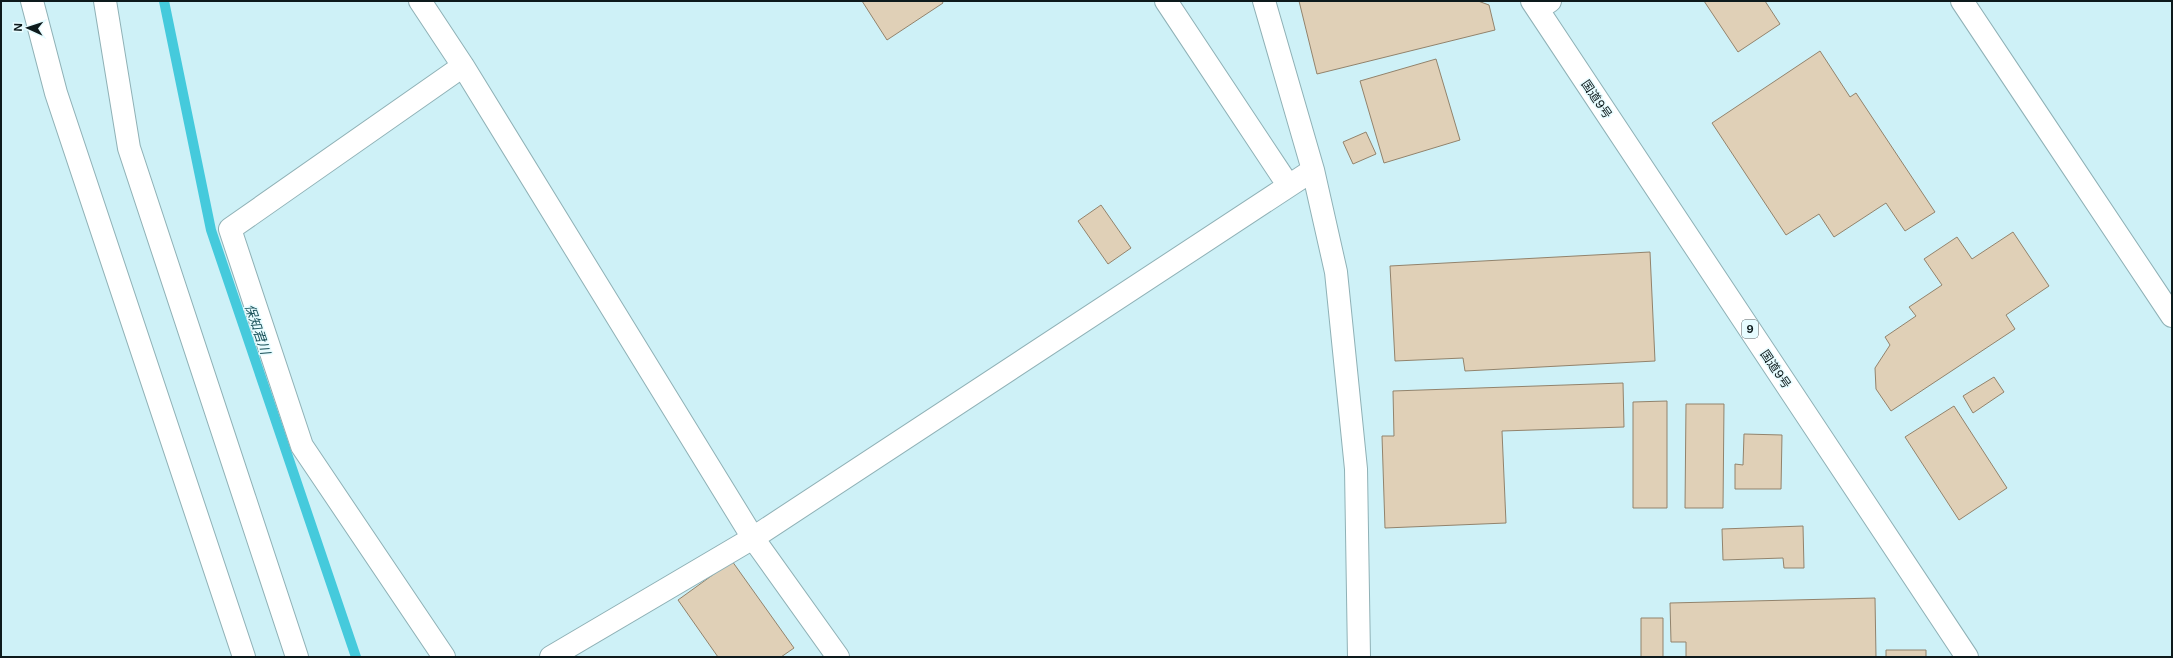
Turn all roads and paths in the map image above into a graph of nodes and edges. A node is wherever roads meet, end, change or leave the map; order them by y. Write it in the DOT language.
graph roads {
  1 [pos="32,1"];
  2 [pos="105,1"];
  3 [pos="420,1"];
  4 [pos="1166,1"];
  5 [pos="1264,1"];
  6 [pos="1962,1"];
  7 [pos="1540,4"];
  8 [pos="463,66"];
  9 [pos="1313,170"];
  10 [pos="1288,185"];
  11 [pos="2172,316"];
  12 [pos="753,538"];
  13 [pos="244,657"];
  14 [pos="297,657"];
  15 [pos="444,657"];
  16 [pos="551,657"];
  17 [pos="838,657"];
  18 [pos="1359,657"];
  19 [pos="1967,657"];
  1 -- 13 [label="main road"];
  2 -- 14 [label="main road"];
  3 -- 8 [label="main road"];
  4 -- 10 [label="main road"];
  5 -- 9 [label="main road"];
  6 -- 11 [label="main road"];
  7 -- 19 [label="main road, 国道9号 / 9"];
  8 -- 12 [label="main road"];
  8 -- 15 [label="main road"];
  9 -- 10 [label="main road"];
  9 -- 18 [label="main road"];
  10 -- 12 [label="main road"];
  12 -- 16 [label="main road"];
  12 -- 17 [label="main road"];
}
